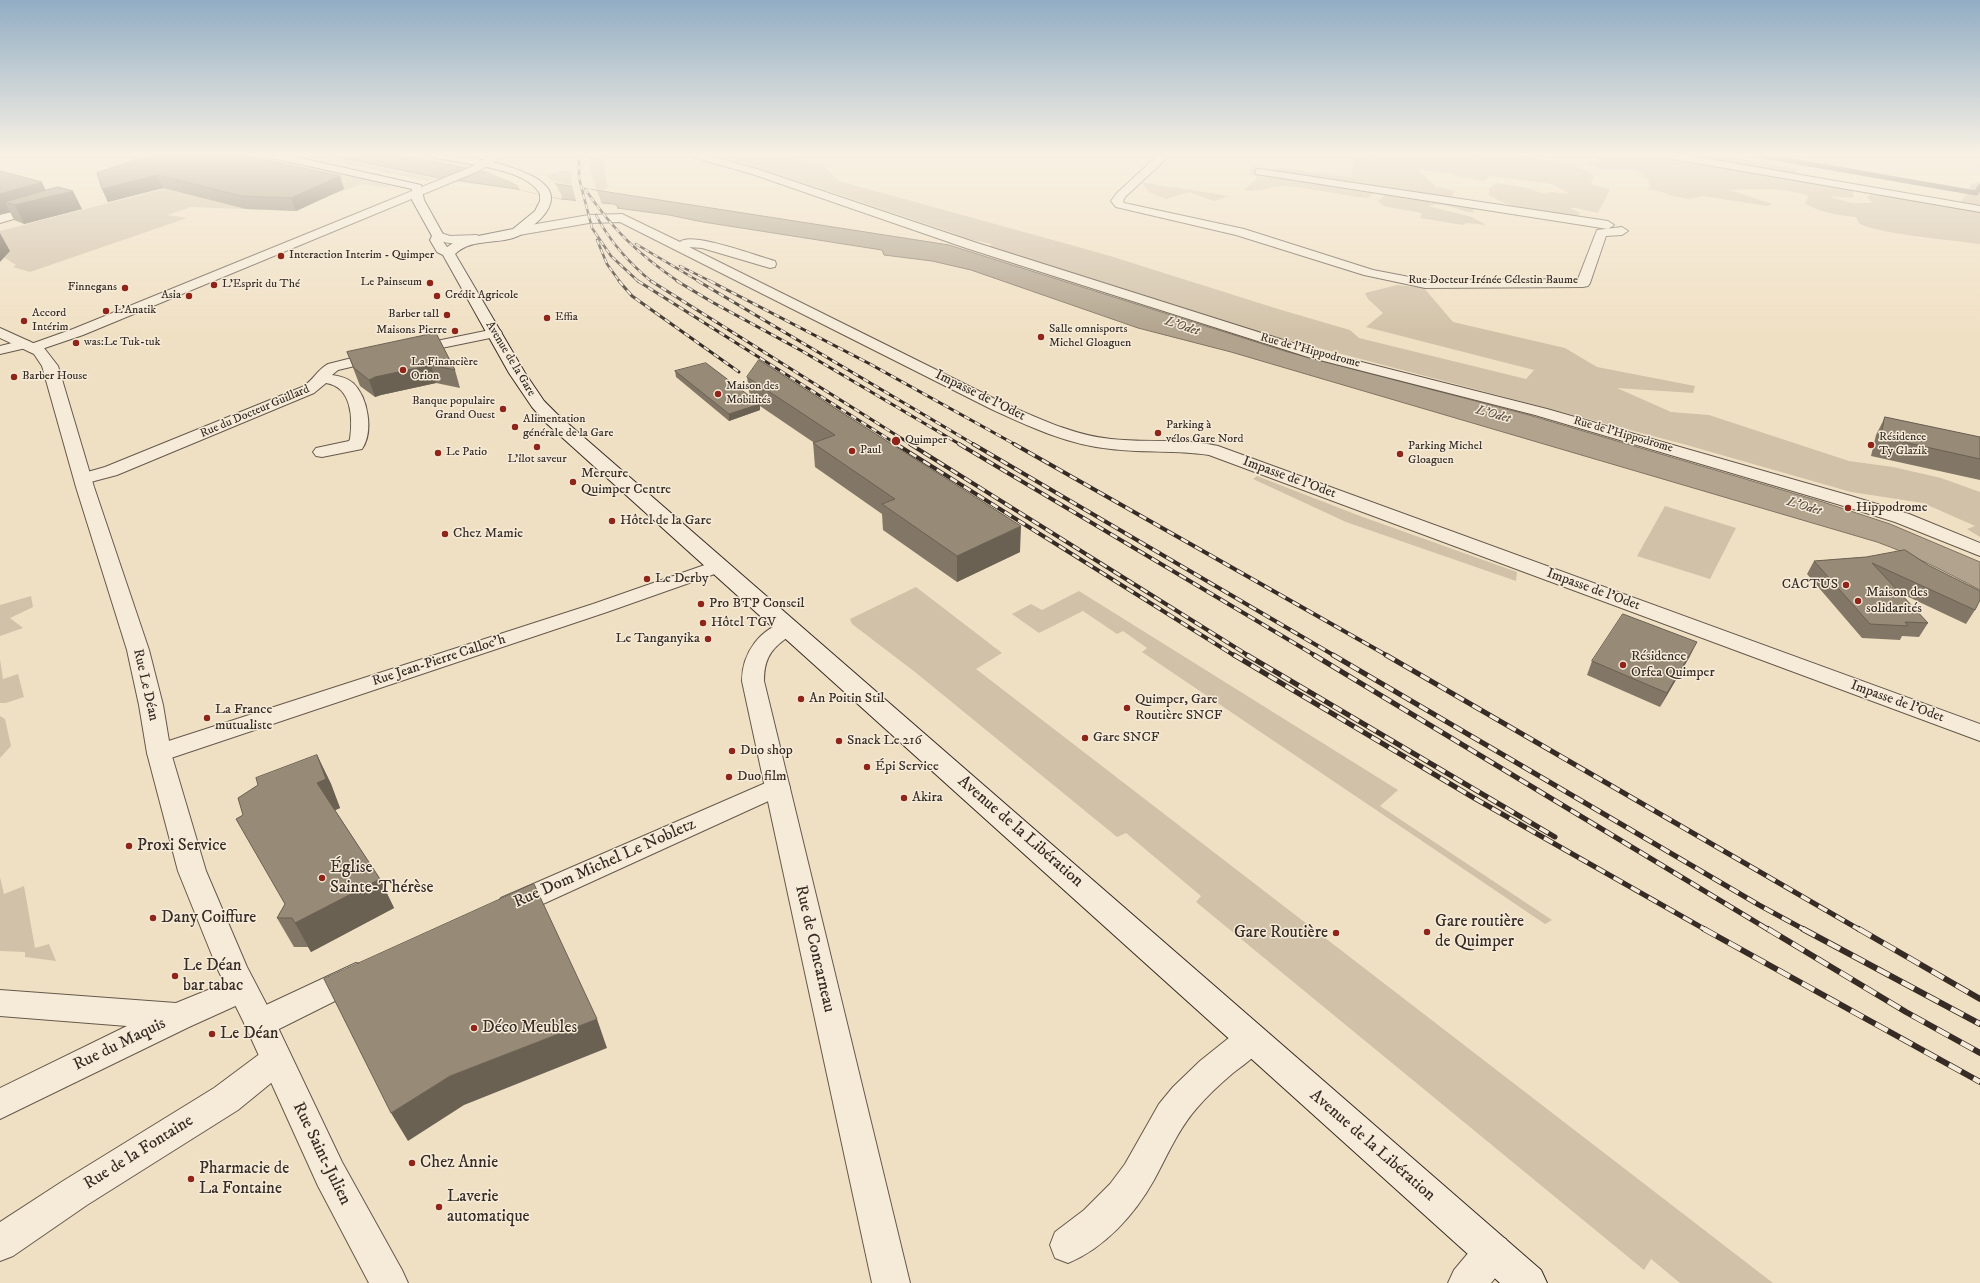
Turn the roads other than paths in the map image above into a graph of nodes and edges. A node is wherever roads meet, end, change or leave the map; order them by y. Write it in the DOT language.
graph roads {
  1 [pos="15,215"];
  2 [pos="362,215"];
  3 [pos="426,215"];
  4 [pos="538,215"];
  5 [pos="880,215"];
  6 [pos="1159,215"];
  7 [pos="1542,215"];
  8 [pos="0,219"];
  9 [pos="534,220"];
  10 [pos="562,223"];
  11 [pos="1608,225"];
  12 [pos="519,231"];
  13 [pos="1622,231"];
  14 [pos="438,236"];
  15 [pos="477,239"];
  16 [pos="677,245"];
  17 [pos="448,253"];
  18 [pos="770,264"];
  19 [pos="0,332"];
  20 [pos="495,333"];
  21 [pos="29,346"];
  22 [pos="0,350"];
  23 [pos="324,378"];
  24 [pos="322,452"];
  25 [pos="83,479"];
  26 [pos="1980,550"];
  27 [pos="719,566"];
  28 [pos="788,628"];
  29 [pos="1980,733"];
  30 [pos="159,753"];
  31 [pos="777,787"];
  32 [pos="491,915"];
  33 [pos="376,967"];
  34 [pos="242,989"];
  35 [pos="0,1003"];
  36 [pos="178,1017"];
  37 [pos="260,1023"];
  38 [pos="1251,1039"];
  39 [pos="280,1068"];
  40 [pos="0,1104"];
  41 [pos="0,1243"];
  42 [pos="1068,1245"];
  43 [pos="1493,1252"];
  44 [pos="389,1283"];
  45 [pos="891,1283"];
  46 [pos="1467,1283"];
  47 [pos="1528,1283"];
  1 -- 8 [label="street"];
  2 -- 21 [label="street"];
  3 -- 14 [label="street, Avenue de la Gare"];
  4 -- 9 [label="street"];
  5 -- 26 [label="street, Rue de l'Hippodrome"];
  6 -- 13 [label="street, Rue Docteur Irénée Célestin Baume"];
  7 -- 11 [label="street"];
  9 -- 10 [label="street, Impasse de l'Odet"];
  9 -- 12 [label="street"];
  10 -- 12 [label="street, Impasse de l'Odet"];
  10 -- 16 [label="street, Impasse de l'Odet"];
  12 -- 15 [label="street, Impasse de l'Odet"];
  14 -- 15 [label="street"];
  14 -- 17 [label="street, Avenue de la Gare"];
  15 -- 17 [label="street"];
  16 -- 18 [label="street"];
  16 -- 29 [label="street, Impasse de l'Odet"];
  17 -- 20 [label="street, Avenue de la Gare"];
  19 -- 21 [label="street, Rue Le Déan"];
  20 -- 23 [label="street, Rue du Docteur Guillard"];
  20 -- 27 [label="street, Avenue de la Gare"];
  21 -- 22 [label="street"];
  21 -- 25 [label="street, Rue Le Déan"];
  23 -- 24 [label="street"];
  23 -- 25 [label="street, Rue du Docteur Guillard"];
  25 -- 30 [label="street, Rue Le Déan"];
  27 -- 28 [label="street, Avenue de la Gare"];
  27 -- 30 [label="street, Rue Jean-Pierre Calloc'h"];
  28 -- 31 [label="street, Rue de Concarneau"];
  28 -- 38 [label="street, Avenue de la Libération"];
  30 -- 34 [label="street, Rue Le Déan"];
  31 -- 32 [label="street, Rue Dom Michel Le Nobletz"];
  31 -- 45 [label="street, Rue de Concarneau"];
  33 -- 37 [label="street"];
  34 -- 36 [label="street, Rue du Maquis"];
  34 -- 37 [label="street, Rue Le Déan"];
  35 -- 36 [label="street"];
  36 -- 40 [label="street, Rue du Maquis"];
  37 -- 39 [label="street, Rue Saint-Julien"];
  38 -- 42 [label="street"];
  38 -- 43 [label="street, Avenue de la Libération"];
  39 -- 41 [label="street, Rue de la Fontaine"];
  39 -- 44 [label="street, Rue Saint-Julien"];
  43 -- 46 [label="street"];
  43 -- 47 [label="street, Avenue de la Libération"];
}
